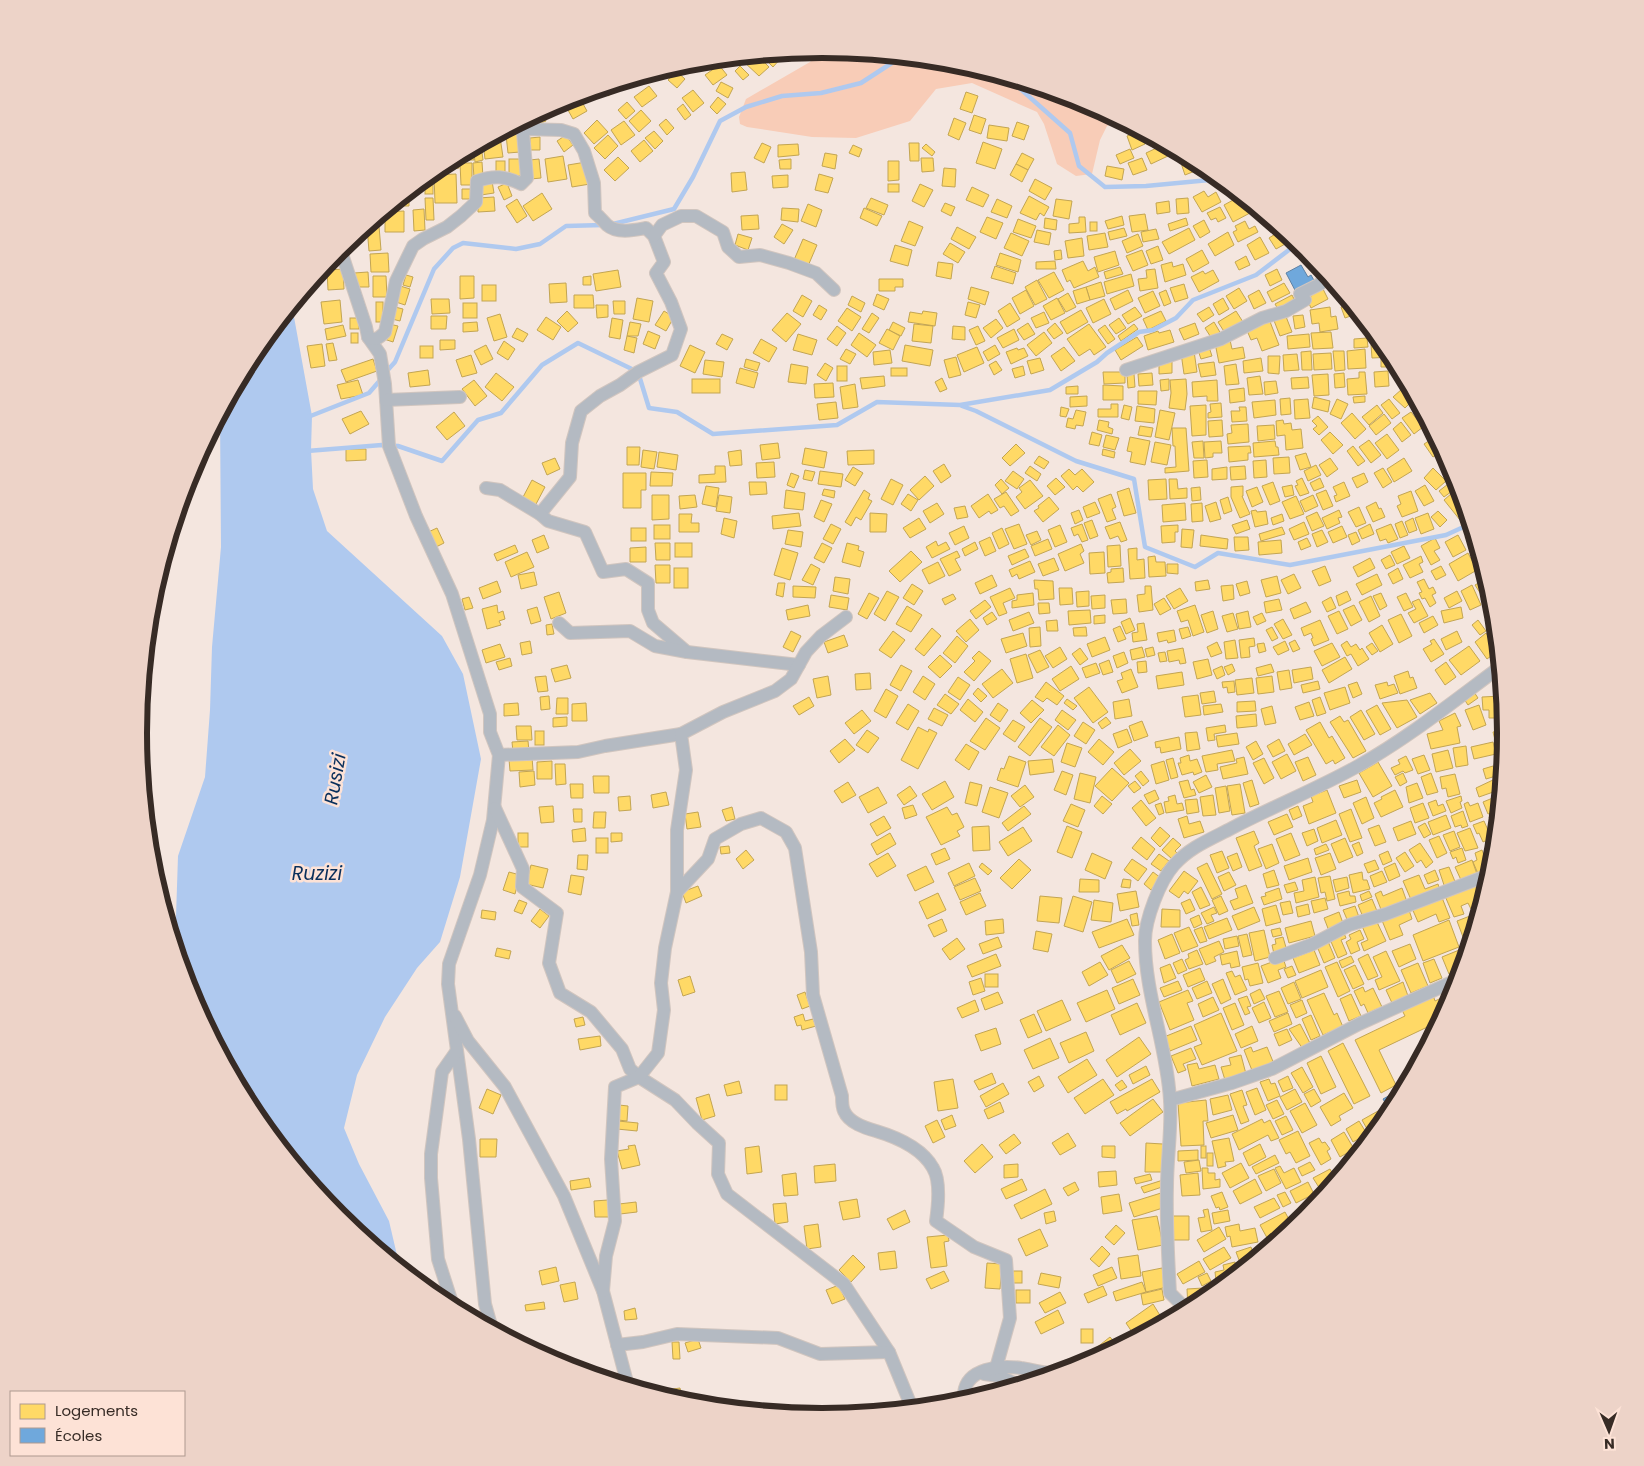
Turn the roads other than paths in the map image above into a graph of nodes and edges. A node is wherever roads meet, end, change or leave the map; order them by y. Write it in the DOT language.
graph roads {
  1 [pos="526,126"];
  2 [pos="522,127"];
  3 [pos="654,236"];
  4 [pos="343,256"];
  5 [pos="1323,280"];
  6 [pos="834,290"];
  7 [pos="368,337"];
  8 [pos="1126,370"];
  9 [pos="460,397"];
  10 [pos="386,400"];
  11 [pos="486,488"];
  12 [pos="540,514"];
  13 [pos="846,617"];
  14 [pos="559,623"];
  15 [pos="688,652"];
  16 [pos="799,665"];
  17 [pos="1494,671"];
  18 [pos="681,734"];
  19 [pos="499,755"];
  20 [pos="494,804"];
  21 [pos="1482,878"];
  22 [pos="677,892"];
  23 [pos="1275,958"];
  24 [pos="1449,983"];
  25 [pos="450,1006"];
  26 [pos="456,1052"];
  27 [pos="639,1078"];
  28 [pos="1170,1100"];
  29 [pos="603,1291"];
  30 [pos="450,1297"];
  31 [pos="1182,1305"];
  32 [pos="490,1321"];
  33 [pos="617,1345"];
  34 [pos="889,1352"];
  35 [pos="996,1368"];
  36 [pos="1042,1372"];
  37 [pos="979,1373"];
  38 [pos="626,1379"];
  39 [pos="1010,1381"];
  40 [pos="964,1393"];
  41 [pos="910,1403"];
  1 -- 3 [label="street"];
  2 -- 7 [label="street"];
  3 -- 6 [label="street"];
  3 -- 12 [label="street"];
  4 -- 7 [label="street"];
  5 -- 8 [label="street"];
  7 -- 10 [label="street"];
  9 -- 10 [label="street"];
  10 -- 19 [label="street"];
  11 -- 12 [label="street"];
  12 -- 15 [label="street"];
  13 -- 16 [label="street"];
  14 -- 15 [label="street"];
  15 -- 16 [label="street"];
  16 -- 18 [label="street"];
  17 -- 28 [label="street"];
  18 -- 19 [label="street"];
  18 -- 22 [label="street"];
  19 -- 20 [label="street"];
  20 -- 25 [label="street"];
  20 -- 27 [label="street"];
  21 -- 23 [label="street"];
  22 -- 27 [label="street"];
  22 -- 35 [label="street"];
  24 -- 28 [label="street"];
  25 -- 26 [label="street"];
  25 -- 29 [label="street"];
  26 -- 30 [label="street"];
  26 -- 32 [label="street"];
  27 -- 29 [label="street"];
  27 -- 34 [label="street"];
  28 -- 31 [label="street"];
  29 -- 33 [label="street"];
  33 -- 34 [label="street"];
  33 -- 38 [label="street"];
  34 -- 41 [label="street"];
  35 -- 36 [label="street"];
  35 -- 37 [label="street"];
  37 -- 39 [label="street"];
  37 -- 40 [label="street"];
}
